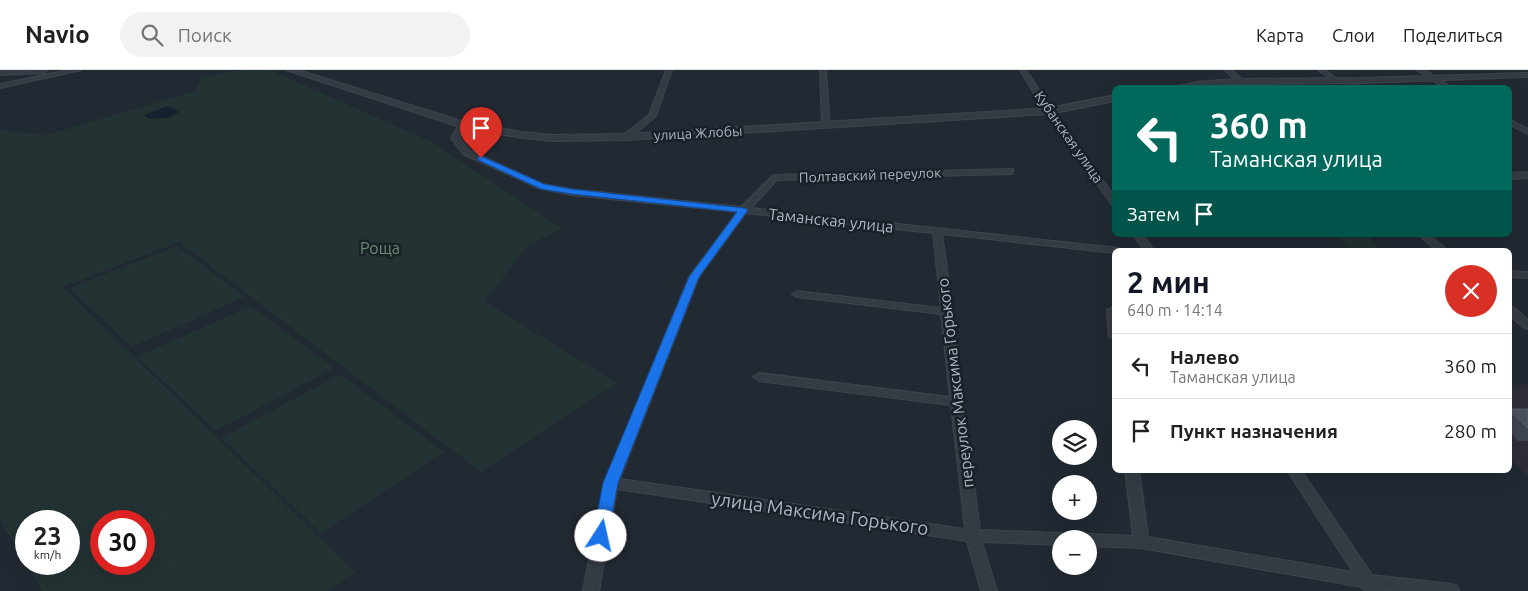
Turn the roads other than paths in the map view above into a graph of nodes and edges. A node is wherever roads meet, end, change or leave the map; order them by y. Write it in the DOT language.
graph roads {
  1 [pos="59,70"];
  2 [pos="78,70"];
  3 [pos="290,70"];
  4 [pos="669,70"];
  5 [pos="823,70"];
  6 [pos="1023,70"];
  7 [pos="1228,70"];
  8 [pos="1321,70"];
  9 [pos="1420,70"];
  10 [pos="0,73"];
  11 [pos="1528,75"];
  12 [pos="1432,77"];
  13 [pos="1337,81"];
  14 [pos="1349,81"];
  15 [pos="1191,85"];
  16 [pos="1246,85"];
  17 [pos="1355,85"];
  18 [pos="1445,85"];
  19 [pos="0,86"];
  20 [pos="1112,99"];
  21 [pos="1049,111"];
  22 [pos="1512,123"];
  23 [pos="463,125"];
  24 [pos="826,125"];
  25 [pos="1528,132"];
  26 [pos="626,137"];
  27 [pos="1010,171"];
  28 [pos="1528,175"];
  29 [pos="1512,176"];
  30 [pos="1112,199"];
  31 [pos="744,210"];
  32 [pos="936,231"];
  33 [pos="1139,237"];
  34 [pos="1426,237"];
  35 [pos="1148,248"];
  36 [pos="1440,248"];
  37 [pos="1112,250"];
  38 [pos="1512,274"];
  39 [pos="1528,275"];
  40 [pos="797,294"];
  41 [pos="948,312"];
  42 [pos="1512,312"];
  43 [pos="1528,326"];
  44 [pos="759,378"];
  45 [pos="958,402"];
  46 [pos="1132,473"];
  47 [pos="1296,473"];
  48 [pos="610,483"];
  49 [pos="973,536"];
  50 [pos="1052,539"];
  51 [pos="1097,540"];
  52 [pos="1141,542"];
  53 [pos="1371,586"];
  54 [pos="591,591"];
  55 [pos="989,591"];
  56 [pos="1450,591"];
  1 -- 10 [label="street"];
  2 -- 19 [label="street"];
  3 -- 23 [label="street, улица Жлобы"];
  4 -- 26 [label="street"];
  5 -- 24 [label="street"];
  6 -- 21 [label="street, Кубанская улица"];
  7 -- 16 [label="street"];
  8 -- 13 [label="street"];
  9 -- 12 [label="street"];
  11 -- 12 [label="street"];
  12 -- 14 [label="street"];
  12 -- 18 [label="street"];
  13 -- 14 [label="street"];
  13 -- 16 [label="street"];
  14 -- 17 [label="street"];
  15 -- 16 [label="street"];
  20 -- 21 [label="street, улица Жлобы"];
  21 -- 24 [label="street, улица Жлобы"];
  21 -- 30 [label="street, Кубанская улица"];
  22 -- 25 [label="street"];
  23 -- 26 [label="street, улица Жлобы"];
  23 -- 31 [label="street, Таманская улица"];
  24 -- 26 [label="street, улица Жлобы"];
  27 -- 31 [label="street, Полтавский переулок"];
  28 -- 29 [label="street"];
  31 -- 32 [label="street, Таманская улица"];
  31 -- 48 [label="street, Полтавский переулок"];
  32 -- 37 [label="street, Таманская улица"];
  32 -- 41 [label="street, переулок Максима Горького"];
  33 -- 35 [label="street"];
  34 -- 36 [label="street"];
  38 -- 39 [label="street"];
  40 -- 41 [label="street"];
  41 -- 45 [label="street, переулок Максима Горького"];
  42 -- 43 [label="street"];
  44 -- 45 [label="street"];
  45 -- 49 [label="street, переулок Максима Горького"];
  46 -- 52 [label="street"];
  47 -- 53 [label="street"];
  48 -- 49 [label="street, улица Максима Горького"];
  48 -- 54 [label="street, Полтавский переулок"];
  49 -- 50 [label="street, улица Максима Горького"];
  49 -- 55 [label="street"];
  51 -- 52 [label="street"];
  52 -- 53 [label="street"];
  53 -- 56 [label="street"];
}
